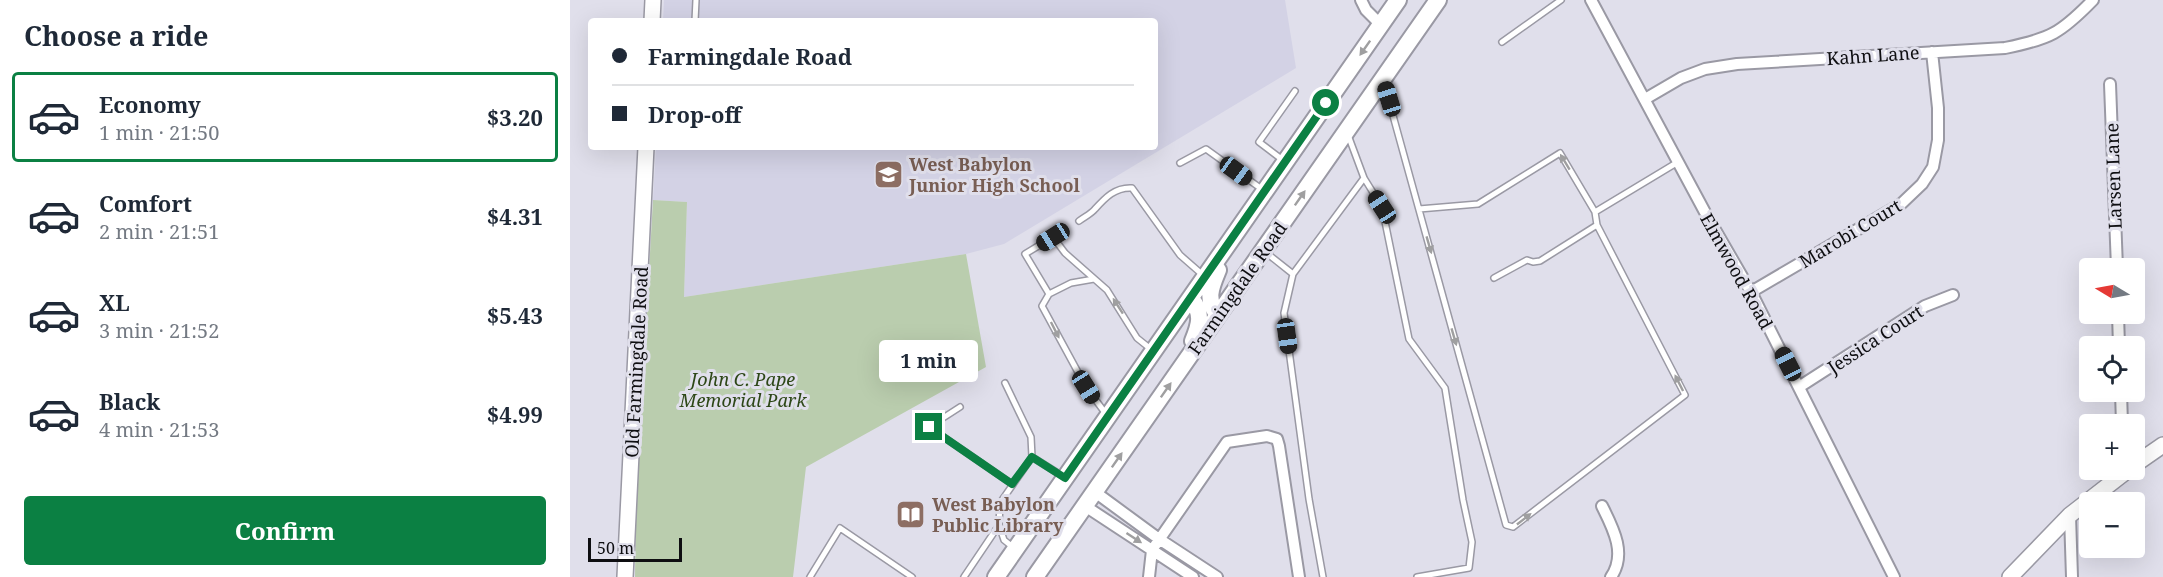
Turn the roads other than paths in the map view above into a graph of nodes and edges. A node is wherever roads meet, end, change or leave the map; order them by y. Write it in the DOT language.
graph roads {
  1 [pos="653,0"];
  2 [pos="696,0"];
  3 [pos="1361,0"];
  4 [pos="1398,0"];
  5 [pos="1427,0"];
  6 [pos="1438,0"];
  7 [pos="1561,0"];
  8 [pos="1591,0"];
  9 [pos="2093,0"];
  10 [pos="652,18"];
  11 [pos="695,18"];
  12 [pos="1381,25"];
  13 [pos="1411,39"];
  14 [pos="1502,42"];
  15 [pos="1932,52"];
  16 [pos="1383,78"];
  17 [pos="2110,84"];
  18 [pos="1295,92"];
  19 [pos="1645,99"];
  20 [pos="1346,131"];
  21 [pos="646,150"];
  22 [pos="1285,162"];
  23 [pos="1678,162"];
  24 [pos="1180,163"];
  25 [pos="1364,178"];
  26 [pos="1264,191"];
  27 [pos="1419,209"];
  28 [pos="1595,212"];
  29 [pos="1079,221"];
  30 [pos="1597,225"];
  31 [pos="1227,246"];
  32 [pos="1263,250"];
  33 [pos="2116,258"];
  34 [pos="1293,274"];
  35 [pos="1205,277"];
  36 [pos="1494,278"];
  37 [pos="1094,279"];
  38 [pos="1751,292"];
  39 [pos="1049,294"];
  40 [pos="1953,295"];
  41 [pos="1191,298"];
  42 [pos="1218,315"];
  43 [pos="1154,351"];
  44 [pos="1182,367"];
  45 [pos="1005,383"];
  46 [pos="1799,387"];
  47 [pos="960,407"];
  48 [pos="1108,416"];
  49 [pos="2163,446"];
  50 [pos="1032,457"];
  51 [pos="2145,458"];
  52 [pos="1065,478"];
  53 [pos="2114,480"];
  54 [pos="1012,484"];
  55 [pos="1095,492"];
  56 [pos="1085,506"];
  57 [pos="1602,506"];
  58 [pos="2070,515"];
  59 [pos="999,525"];
  60 [pos="1159,539"];
  61 [pos="1016,549"];
  62 [pos="1152,550"];
  63 [pos="625,577"];
  64 [pos="810,577"];
  65 [pos="912,577"];
  66 [pos="964,577"];
  67 [pos="996,577"];
  68 [pos="1035,577"];
  69 [pos="1149,577"];
  70 [pos="1192,577"];
  71 [pos="1217,577"];
  72 [pos="1299,577"];
  73 [pos="1323,577"];
  74 [pos="1417,577"];
  75 [pos="1611,577"];
  76 [pos="1894,577"];
  77 [pos="2010,577"];
  78 [pos="2072,577"];
  1 -- 10 [label="street"];
  2 -- 11 [label="lane"];
  3 -- 12 [label="street"];
  4 -- 12 [label="main road, Farmingdale Road"];
  5 -- 13 [label="main road"];
  6 -- 13 [label="main road, Farmingdale Road"];
  7 -- 14 [label="lane"];
  8 -- 19 [label="street, Elmwood Road"];
  9 -- 15 [label="street, Kahn Lane"];
  12 -- 22 [label="main road, Farmingdale Road, one-way"];
  13 -- 16 [label="main road, Farmingdale Road"];
  15 -- 19 [label="street, Kahn Lane"];
  15 -- 38 [label="street, Marobi Court"];
  16 -- 20 [label="main road, Farmingdale Road"];
  16 -- 27 [label="lane"];
  17 -- 33 [label="street, Larsen Lane"];
  18 -- 22 [label="lane"];
  19 -- 23 [label="street, Elmwood Road"];
  20 -- 25 [label="lane"];
  32 -- 20 [label="main road, Farmingdale Road, one-way"];
  21 -- 63 [label="street, Old Farmingdale Road"];
  22 -- 26 [label="main road, Farmingdale Road"];
  23 -- 28 [label="lane"];
  23 -- 38 [label="street, Elmwood Road"];
  24 -- 26 [label="lane"];
  25 -- 34 [label="lane"];
  25 -- 74 [label="lane"];
  26 -- 31 [label="main road, Farmingdale Road"];
  28 -- 27 [label="lane, one-way"];
  27 -- 30 [label="lane, one-way"];
  28 -- 30 [label="lane"];
  29 -- 35 [label="lane"];
  30 -- 36 [label="lane"];
  31 -- 35 [label="main road, Farmingdale Road"];
  31 -- 42 [label="main road"];
  32 -- 34 [label="lane"];
  32 -- 42 [label="main road, Farmingdale Road"];
  34 -- 73 [label="lane"];
  35 -- 41 [label="main road, Farmingdale Road"];
  37 -- 39 [label="lane"];
  37 -- 39 [label="lane"];
  43 -- 37 [label="lane, one-way"];
  38 -- 46 [label="street, Elmwood Road"];
  39 -- 48 [label="lane, one-way"];
  40 -- 46 [label="street, Jessica Court"];
  41 -- 43 [label="main road, Farmingdale Road"];
  41 -- 44 [label="main road"];
  42 -- 44 [label="main road, Farmingdale Road"];
  43 -- 48 [label="main road, Farmingdale Road"];
  55 -- 44 [label="main road, Farmingdale Road, one-way"];
  45 -- 50 [label="lane"];
  46 -- 76 [label="street, Elmwood Road"];
  47 -- 54 [label="lane"];
  48 -- 52 [label="main road, Farmingdale Road"];
  49 -- 51 [label="street"];
  50 -- 52 [label="lane"];
  50 -- 54 [label="lane"];
  52 -- 61 [label="main road, Farmingdale Road"];
  53 -- 58 [label="street"];
  54 -- 59 [label="lane"];
  55 -- 56 [label="main road, Farmingdale Road"];
  55 -- 60 [label="street"];
  56 -- 62 [label="street, one-way"];
  56 -- 68 [label="main road, Farmingdale Road"];
  57 -- 75 [label="street"];
  58 -- 77 [label="street"];
  58 -- 78 [label="street"];
  59 -- 61 [label="lane"];
  59 -- 66 [label="lane"];
  60 -- 62 [label="street"];
  60 -- 71 [label="street"];
  60 -- 72 [label="street"];
  61 -- 67 [label="main road, Farmingdale Road"];
  62 -- 69 [label="street"];
  62 -- 70 [label="street"];
  64 -- 65 [label="lane"];
}
